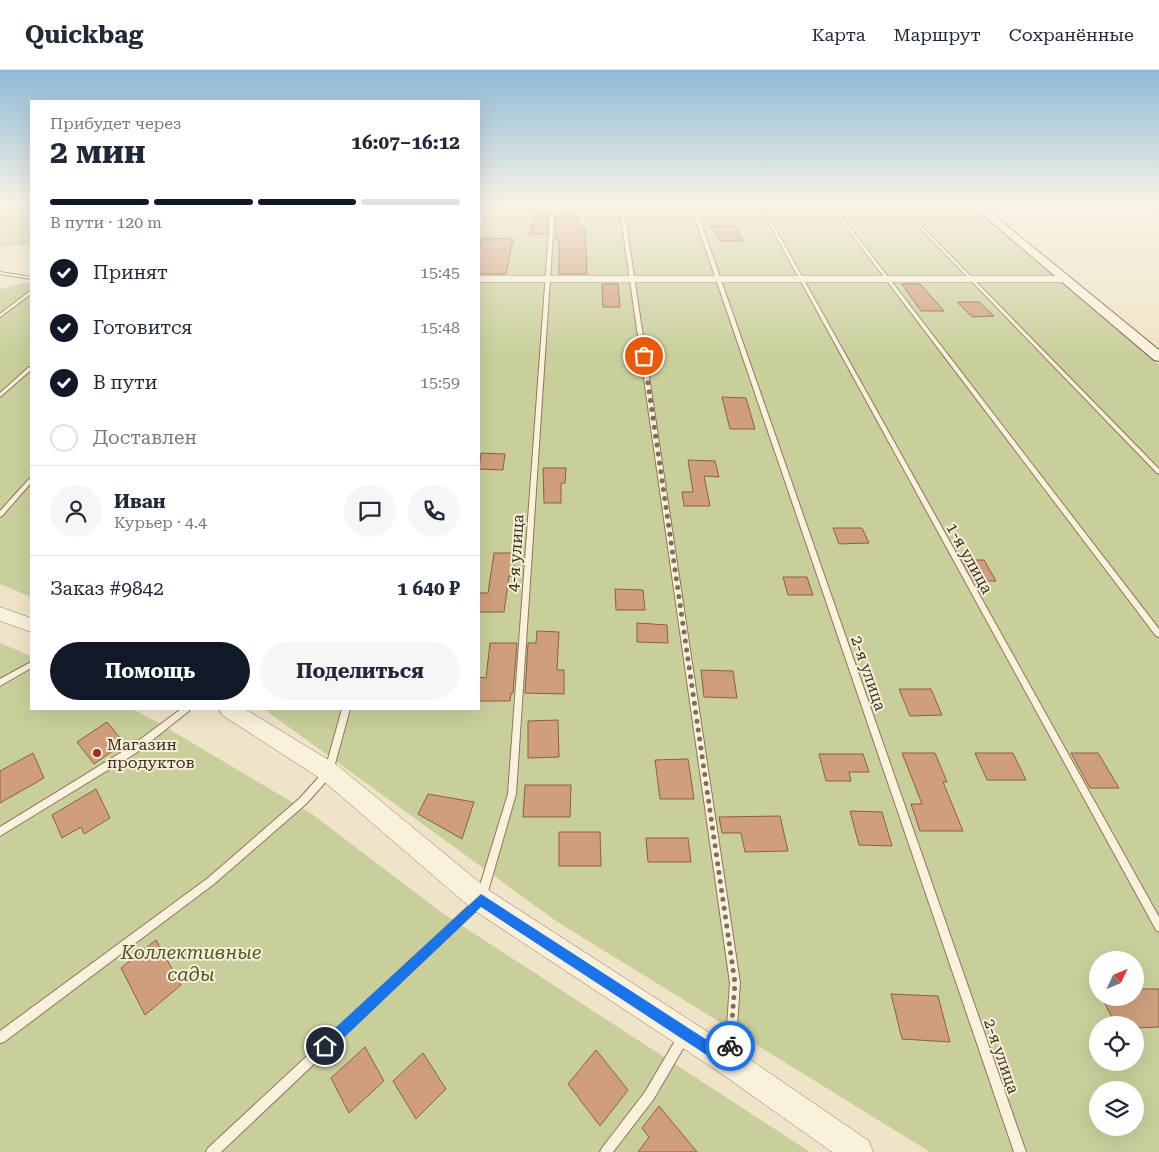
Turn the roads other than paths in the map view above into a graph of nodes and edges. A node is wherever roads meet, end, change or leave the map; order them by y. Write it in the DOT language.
graph roads {
  1 [pos="550,253"];
  2 [pos="628,253"];
  3 [pos="710,253"];
  4 [pos="786,253"];
  5 [pos="867,253"];
  6 [pos="947,253"];
  7 [pos="1033,253"];
  8 [pos="0,273"];
  9 [pos="971,277"];
  10 [pos="30,278"];
  11 [pos="632,278"];
  12 [pos="718,278"];
  13 [pos="799,278"];
  14 [pos="886,278"];
  15 [pos="480,279"];
  16 [pos="548,279"];
  17 [pos="1064,279"];
  18 [pos="30,293"];
  19 [pos="0,316"];
  20 [pos="1159,358"];
  21 [pos="30,369"];
  22 [pos="0,396"];
  23 [pos="1159,472"];
  24 [pos="30,481"];
  25 [pos="0,515"];
  26 [pos="0,614"];
  27 [pos="30,625"];
  28 [pos="1159,634"];
  29 [pos="30,665"];
  30 [pos="0,683"];
  31 [pos="185,710"];
  32 [pos="231,710"];
  33 [pos="346,710"];
  34 [pos="329,772"];
  35 [pos="0,832"];
  36 [pos="481,900"];
  37 [pos="1159,927"];
  38 [pos="686,1033"];
  39 [pos="0,1038"];
  40 [pos="729,1062"];
  41 [pos="212,1152"];
  42 [pos="606,1152"];
  43 [pos="858,1152"];
  44 [pos="1020,1152"];
  1 -- 16 [label="lane, 4-я улица"];
  2 -- 11 [label="lane"];
  3 -- 12 [label="lane, 2-я улица"];
  4 -- 13 [label="lane, 1-я улица"];
  5 -- 14 [label="lane"];
  6 -- 9 [label="lane"];
  7 -- 17 [label="main road"];
  8 -- 10 [label="lane"];
  9 -- 14 [label="street"];
  9 -- 17 [label="street"];
  9 -- 23 [label="lane"];
  11 -- 12 [label="street"];
  11 -- 16 [label="street"];
  11 -- 40 [label="lane"];
  12 -- 13 [label="street"];
  12 -- 44 [label="lane, 2-я улица"];
  13 -- 14 [label="street"];
  13 -- 37 [label="lane, 1-я улица"];
  14 -- 28 [label="lane"];
  15 -- 16 [label="street"];
  16 -- 36 [label="lane, 4-я улица"];
  17 -- 20 [label="main road"];
  18 -- 19 [label="lane"];
  21 -- 22 [label="lane"];
  24 -- 25 [label="lane"];
  26 -- 27 [label="street"];
  29 -- 30 [label="lane"];
  31 -- 35 [label="lane"];
  32 -- 34 [label="street"];
  33 -- 34 [label="lane"];
  34 -- 36 [label="street"];
  34 -- 39 [label="lane"];
  36 -- 38 [label="street"];
  36 -- 41 [label="lane"];
  38 -- 40 [label="street"];
  38 -- 42 [label="lane"];
  40 -- 43 [label="street"];
}
